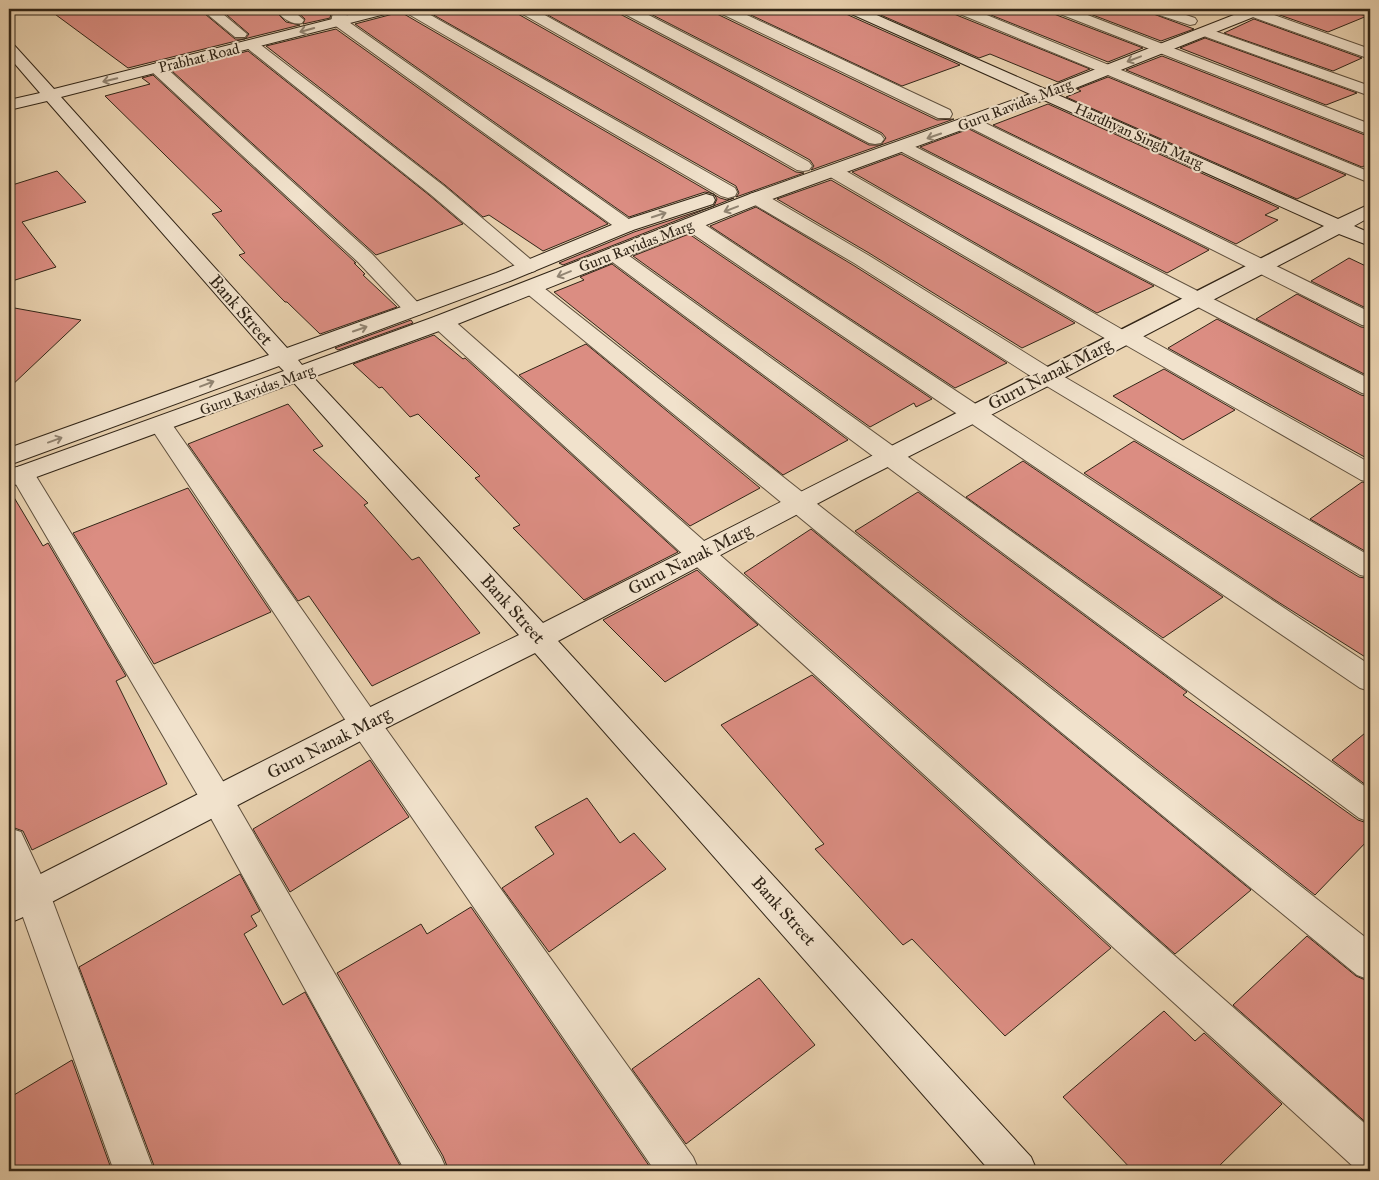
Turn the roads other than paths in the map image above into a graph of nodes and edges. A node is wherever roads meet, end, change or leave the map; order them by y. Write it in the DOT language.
graph roads {
  1 [pos="208,9"];
  2 [pos="282,9"];
  3 [pos="388,9"];
  4 [pos="410,9"];
  5 [pos="524,9"];
  6 [pos="626,9"];
  7 [pos="723,9"];
  8 [pos="852,9"];
  9 [pos="960,9"];
  10 [pos="1060,9"];
  11 [pos="1155,9"];
  12 [pos="1223,9"];
  13 [pos="1364,9"];
  14 [pos="1257,11"];
  15 [pos="1370,11"];
  16 [pos="339,13"];
  17 [pos="297,20"];
  18 [pos="1198,27"];
  19 [pos="246,40"];
  20 [pos="1142,40"];
  21 [pos="9,48"];
  22 [pos="1162,48"];
  23 [pos="1370,54"];
  24 [pos="1086,61"];
  25 [pos="157,68"];
  26 [pos="1106,70"];
  27 [pos="1022,84"];
  28 [pos="46,89"];
  29 [pos="1370,91"];
  30 [pos="9,92"];
  31 [pos="1046,94"];
  32 [pos="9,105"];
  33 [pos="944,114"];
  34 [pos="973,122"];
  35 [pos="1370,130"];
  36 [pos="875,139"];
  37 [pos="904,146"];
  38 [pos="803,166"];
  39 [pos="833,171"];
  40 [pos="1370,178"];
  41 [pos="728,192"];
  42 [pos="757,198"];
  43 [pos="1370,210"];
  44 [pos="691,224"];
  45 [pos="626,226"];
  46 [pos="1338,226"];
  47 [pos="1370,240"];
  48 [pos="614,254"];
  49 [pos="1260,266"];
  50 [pos="530,277"];
  51 [pos="1196,299"];
  52 [pos="414,310"];
  53 [pos="1370,320"];
  54 [pos="442,322"];
  55 [pos="1124,337"];
  56 [pos="290,365"];
  57 [pos="1048,377"];
  58 [pos="1370,388"];
  59 [pos="974,413"];
  60 [pos="161,425"];
  61 [pos="890,455"];
  62 [pos="13,470"];
  63 [pos="1370,474"];
  64 [pos="798,503"];
  65 [pos="698,554"];
  66 [pos="1370,568"];
  67 [pos="539,638"];
  68 [pos="1370,680"];
  69 [pos="364,724"];
  70 [pos="218,801"];
  71 [pos="1370,808"];
  72 [pos="9,842"];
  73 [pos="21,901"];
  74 [pos="1370,963"];
  75 [pos="1370,1155"];
  76 [pos="134,1171"];
  77 [pos="427,1171"];
  78 [pos="679,1171"];
  79 [pos="1017,1171"];
  1 -- 19 [label="street"];
  2 -- 17 [label="street"];
  3 -- 16 [label="street, Prabhat Road"];
  4 -- 41 [label="street"];
  5 -- 38 [label="street"];
  6 -- 36 [label="street"];
  7 -- 33 [label="street"];
  8 -- 27 [label="street, Hardhyan Singh Marg"];
  9 -- 24 [label="street"];
  10 -- 20 [label="street"];
  11 -- 18 [label="street"];
  12 -- 18 [label="street, Guru Ravidas Marg"];
  13 -- 15 [label="street"];
  14 -- 18 [label="street, Guru Ravidas Marg"];
  14 -- 23 [label="street"];
  16 -- 17 [label="street, Prabhat Road"];
  16 -- 19 [label="street, Prabhat Road, one-way"];
  16 -- 45 [label="street"];
  17 -- 19 [label="street, Prabhat Road"];
  18 -- 20 [label="street, Guru Ravidas Marg"];
  18 -- 22 [label="street, Guru Ravidas Marg"];
  18 -- 29 [label="street"];
  19 -- 25 [label="street, Prabhat Road"];
  19 -- 28 [label="street, Prabhat Road"];
  19 -- 50 [label="street"];
  20 -- 22 [label="street"];
  20 -- 24 [label="street, Guru Ravidas Marg"];
  21 -- 28 [label="street, Bank Street"];
  22 -- 26 [label="street, Guru Ravidas Marg, one-way"];
  22 -- 35 [label="street"];
  24 -- 26 [label="street"];
  24 -- 27 [label="street, Guru Ravidas Marg"];
  25 -- 28 [label="street, Prabhat Road, one-way"];
  25 -- 52 [label="street"];
  26 -- 31 [label="street, Guru Ravidas Marg"];
  26 -- 40 [label="street"];
  27 -- 31 [label="street, Hardhyan Singh Marg"];
  27 -- 33 [label="street, Guru Ravidas Marg"];
  28 -- 30 [label="street, Prabhat Road"];
  28 -- 32 [label="street, Prabhat Road"];
  28 -- 56 [label="street, Bank Street"];
  31 -- 34 [label="street, Guru Ravidas Marg"];
  31 -- 46 [label="street, Hardhyan Singh Marg"];
  33 -- 36 [label="street, Guru Ravidas Marg"];
  34 -- 37 [label="street, Guru Ravidas Marg, one-way"];
  34 -- 49 [label="street"];
  36 -- 38 [label="street, Guru Ravidas Marg"];
  37 -- 39 [label="street, Guru Ravidas Marg"];
  37 -- 51 [label="street"];
  38 -- 41 [label="street, Guru Ravidas Marg"];
  39 -- 42 [label="street, Guru Ravidas Marg"];
  39 -- 55 [label="street"];
  45 -- 41 [label="street, Guru Ravidas Marg, one-way"];
  42 -- 44 [label="street, Guru Ravidas Marg, one-way"];
  42 -- 57 [label="street"];
  43 -- 46 [label="street, Guru Nanak Marg"];
  44 -- 48 [label="street, Guru Ravidas Marg"];
  44 -- 59 [label="street"];
  45 -- 50 [label="street, Guru Ravidas Marg"];
  46 -- 47 [label="street, Hardhyan Singh Marg"];
  46 -- 49 [label="street, Guru Nanak Marg"];
  48 -- 50 [label="street, Guru Ravidas Marg, one-way"];
  48 -- 61 [label="street"];
  49 -- 51 [label="street, Guru Nanak Marg"];
  49 -- 53 [label="street"];
  50 -- 52 [label="street, Guru Ravidas Marg"];
  50 -- 54 [label="street, Guru Ravidas Marg"];
  50 -- 64 [label="street"];
  51 -- 55 [label="street, Guru Nanak Marg"];
  51 -- 58 [label="street"];
  56 -- 52 [label="street, Guru Ravidas Marg, one-way"];
  54 -- 56 [label="street, Guru Ravidas Marg"];
  54 -- 65 [label="street"];
  55 -- 57 [label="street, Guru Nanak Marg"];
  55 -- 63 [label="street"];
  56 -- 60 [label="street, Guru Ravidas Marg"];
  62 -- 56 [label="street, Guru Ravidas Marg, one-way"];
  56 -- 67 [label="street, Bank Street"];
  57 -- 59 [label="street, Guru Nanak Marg"];
  57 -- 66 [label="street"];
  59 -- 61 [label="street, Guru Nanak Marg"];
  59 -- 68 [label="street"];
  60 -- 62 [label="street, Guru Ravidas Marg"];
  60 -- 69 [label="street"];
  61 -- 64 [label="street, Guru Nanak Marg"];
  61 -- 71 [label="street"];
  62 -- 70 [label="street"];
  64 -- 65 [label="street, Guru Nanak Marg"];
  64 -- 74 [label="street"];
  65 -- 67 [label="street, Guru Nanak Marg"];
  65 -- 75 [label="street"];
  67 -- 69 [label="street, Guru Nanak Marg"];
  67 -- 79 [label="street, Bank Street"];
  69 -- 70 [label="street, Guru Nanak Marg"];
  69 -- 78 [label="street"];
  70 -- 73 [label="street, Guru Nanak Marg"];
  70 -- 77 [label="street"];
  72 -- 73 [label="street"];
  73 -- 76 [label="street"];
}
